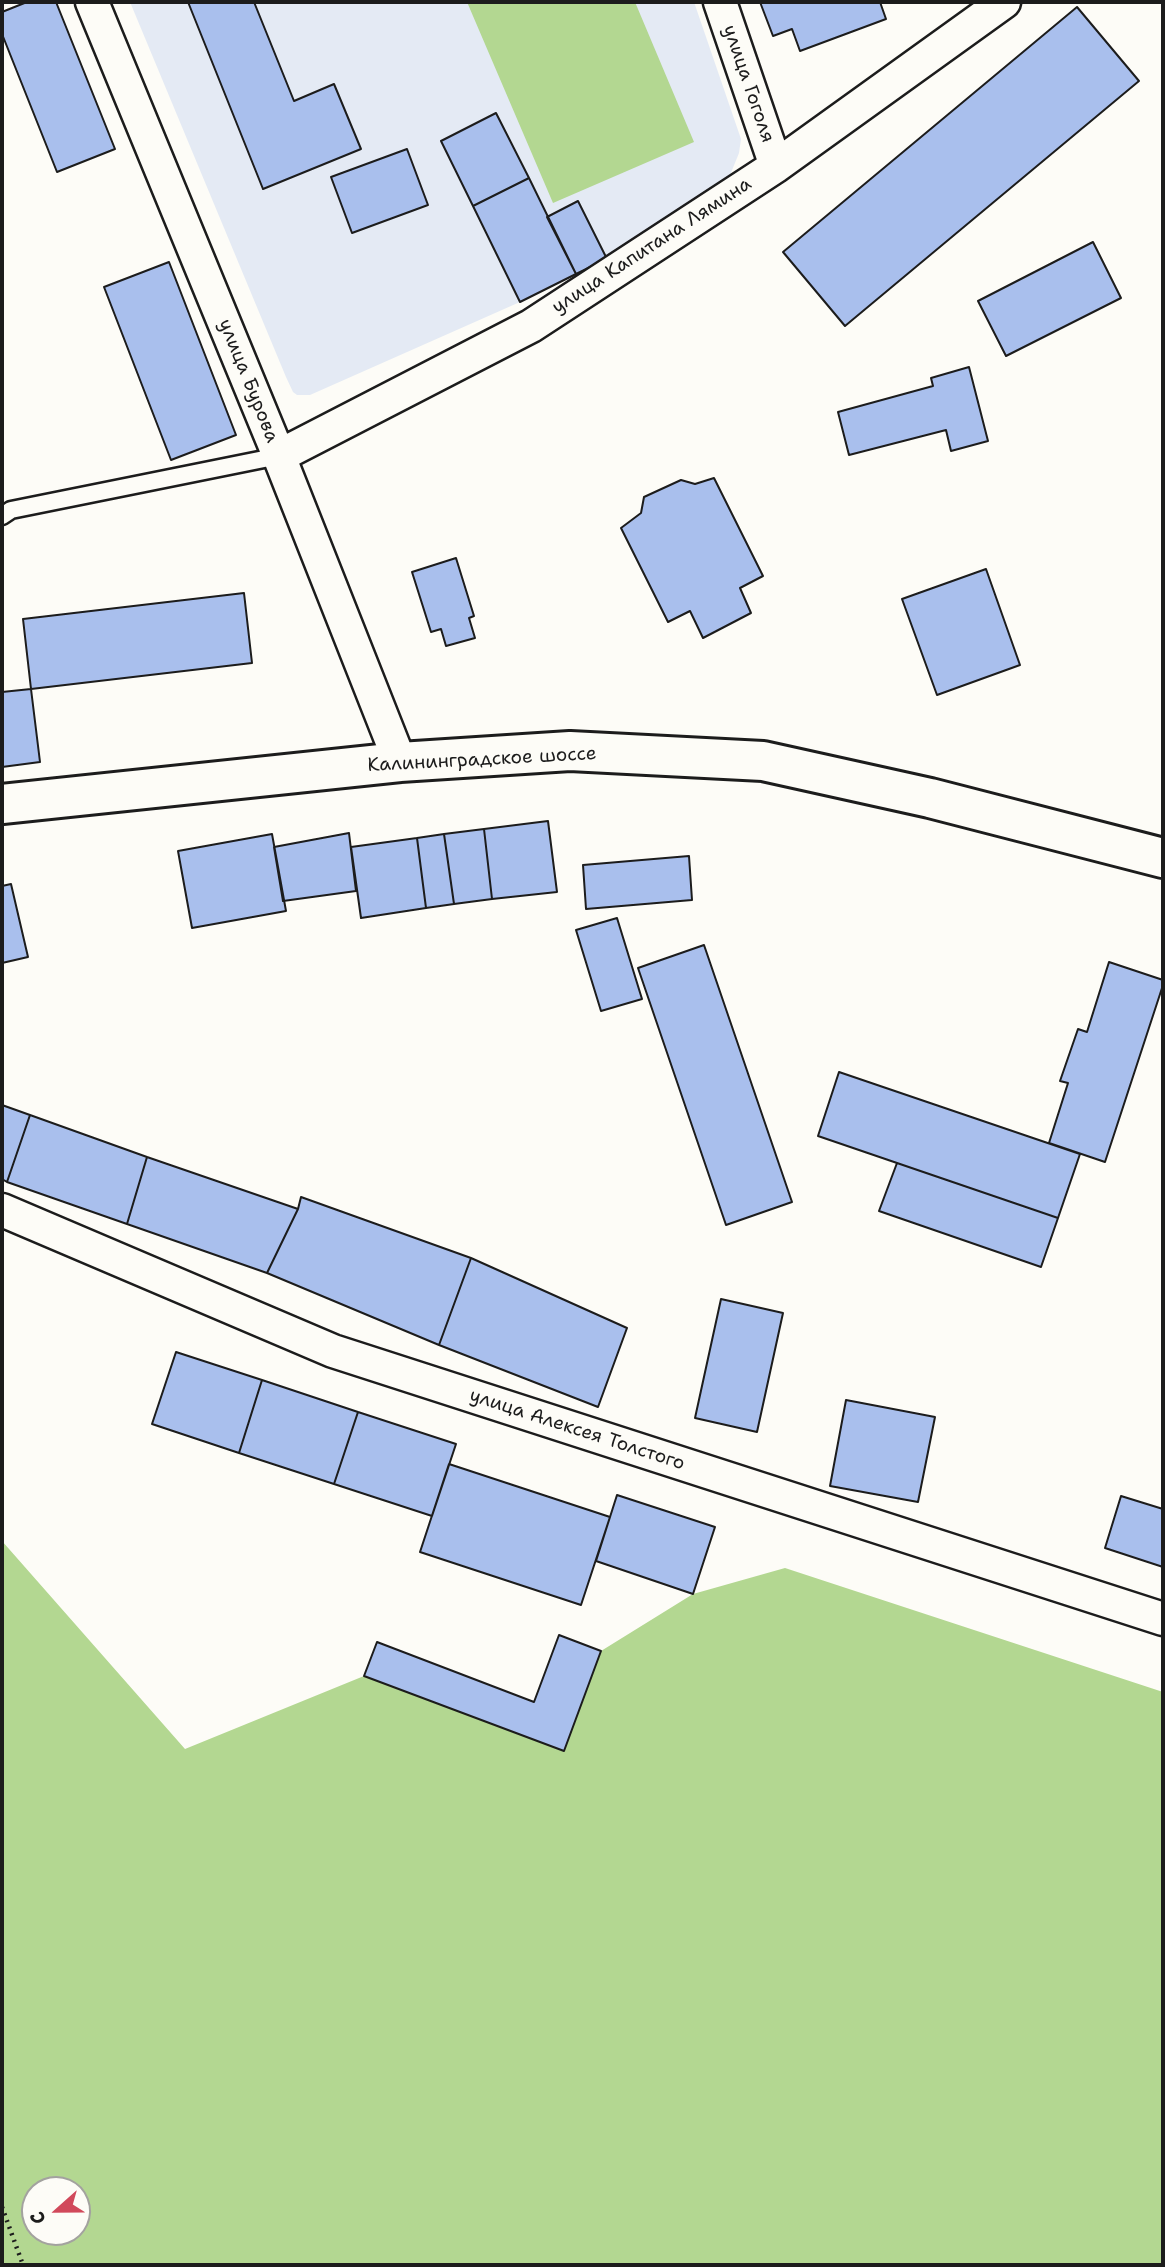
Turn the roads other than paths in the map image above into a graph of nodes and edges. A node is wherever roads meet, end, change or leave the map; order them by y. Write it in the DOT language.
graph roads {
  1 [pos="92,2"];
  2 [pos="720,2"];
  3 [pos="1004,2"];
  4 [pos="776,166"];
  5 [pos="279,456"];
  6 [pos="2,516"];
  7 [pos="400,762"];
  8 [pos="2,804"];
  9 [pos="1163,858"];
  10 [pos="2,1210"];
  11 [pos="1163,1619"];
  1 -- 5 [label="street, улица Бурова"];
  2 -- 4 [label="street, улица Гоголя"];
  3 -- 4 [label="street, улица Капитана Лямина"];
  4 -- 5 [label="street, улица Капитана Лямина"];
  5 -- 6 [label="lane"];
  5 -- 7 [label="street, улица Бурова"];
  7 -- 8 [label="main road, Калининградское шоссе"];
  7 -- 9 [label="main road, Калининградское шоссе"];
  10 -- 11 [label="street, улица Алексея Толстого"];
}
